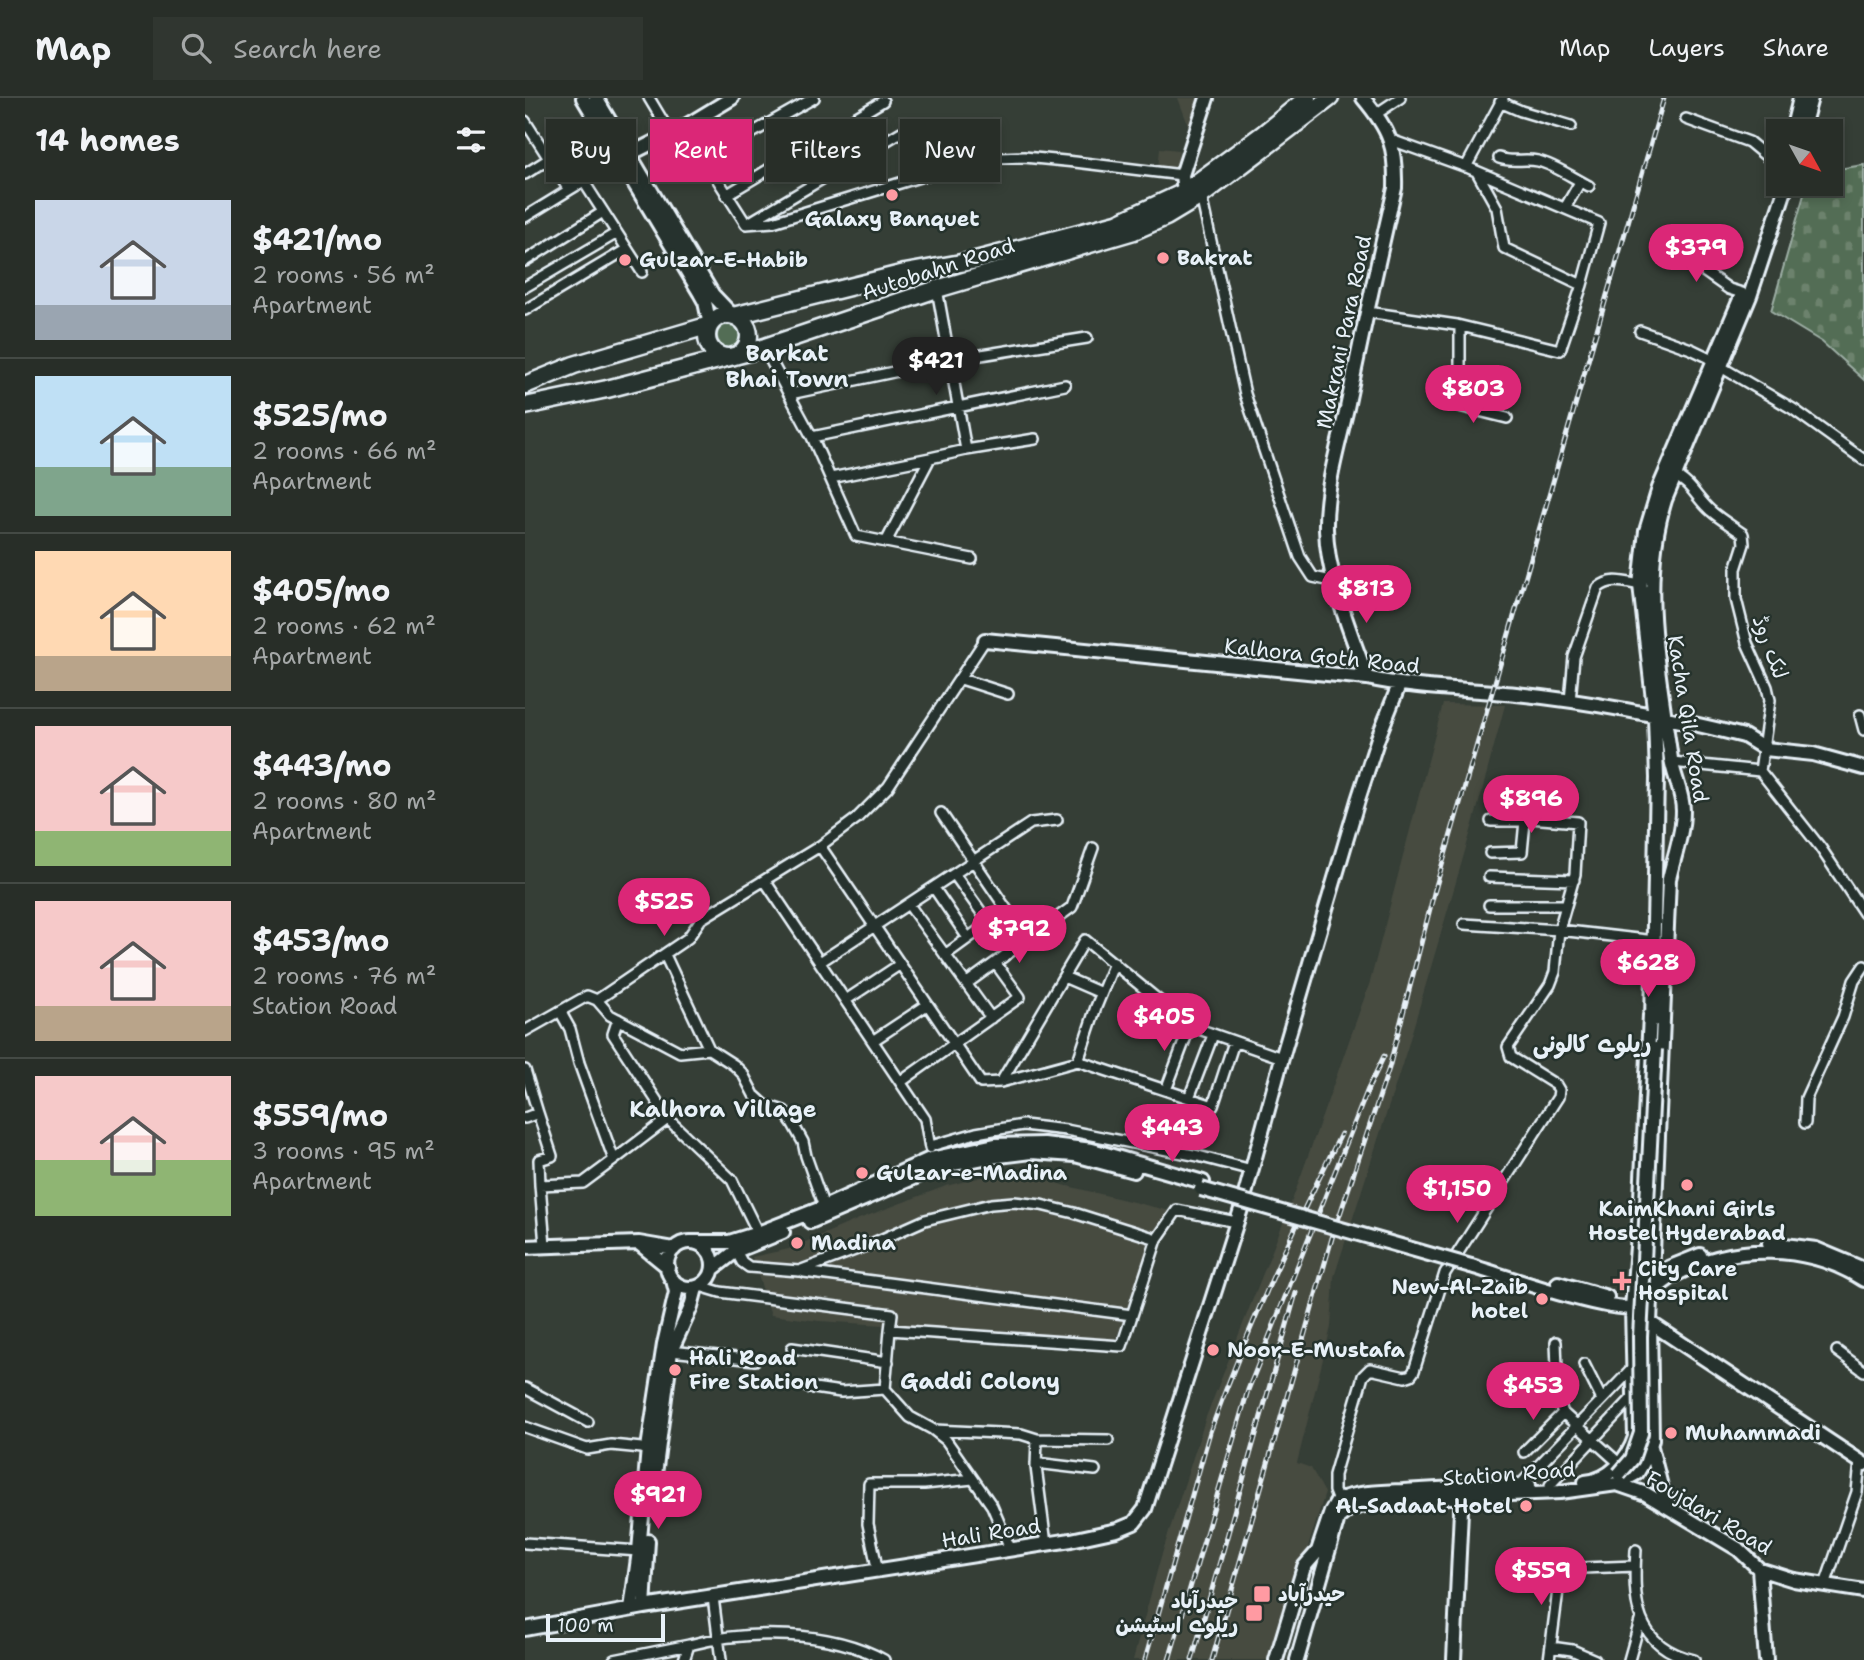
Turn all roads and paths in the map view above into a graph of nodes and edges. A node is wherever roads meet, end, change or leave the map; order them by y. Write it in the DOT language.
graph roads {
  1 [pos="583,98"];
  2 [pos="596,98"];
  3 [pos="650,98"];
  4 [pos="732,98"];
  5 [pos="814,98"];
  6 [pos="1207,98"];
  7 [pos="1307,98"];
  8 [pos="1330,98"];
  9 [pos="1363,98"];
  10 [pos="1400,98"];
  11 [pos="1800,98"];
  12 [pos="1811,98"];
  13 [pos="1502,100"];
  14 [pos="883,101"];
  15 [pos="1376,114"];
  16 [pos="598,119"];
  17 [pos="606,119"];
  18 [pos="662,119"];
  19 [pos="697,119"];
  20 [pos="1686,119"];
  21 [pos="1794,119"];
  22 [pos="1805,119"];
  23 [pos="525,121"];
  24 [pos="1571,126"];
  25 [pos="752,133"];
  26 [pos="900,133"];
  27 [pos="536,138"];
  28 [pos="1391,140"];
  29 [pos="525,145"];
  30 [pos="546,154"];
  31 [pos="1766,156"];
  32 [pos="1499,158"];
  33 [pos="546,161"];
  34 [pos="1466,167"];
  35 [pos="1477,172"];
  36 [pos="525,174"];
  37 [pos="636,174"];
  38 [pos="1182,175"];
  39 [pos="636,177"];
  40 [pos="564,182"];
  41 [pos="585,182"];
  42 [pos="718,182"];
  43 [pos="569,190"];
  44 [pos="1184,192"];
  45 [pos="726,195"];
  46 [pos="1775,196"];
  47 [pos="1783,196"];
  48 [pos="1201,197"];
  49 [pos="1565,208"];
  50 [pos="603,212"];
  51 [pos="525,217"];
  52 [pos="746,224"];
  53 [pos="617,233"];
  54 [pos="1665,244"];
  55 [pos="627,249"];
  56 [pos="525,261"];
  57 [pos="642,272"];
  58 [pos="905,274"];
  59 [pos="1582,285"];
  60 [pos="525,287"];
  61 [pos="937,289"];
  62 [pos="1742,293"];
  63 [pos="914,298"];
  64 [pos="525,310"];
  65 [pos="1367,312"];
  66 [pos="733,316"];
  67 [pos="710,325"];
  68 [pos="1460,326"];
  69 [pos="1640,331"];
  70 [pos="1087,338"];
  71 [pos="764,348"];
  72 [pos="733,356"];
  73 [pos="950,360"];
  74 [pos="1717,364"];
  75 [pos="574,365"];
  76 [pos="525,385"];
  77 [pos="1065,385"];
  78 [pos="582,393"];
  79 [pos="790,394"];
  80 [pos="525,406"];
  81 [pos="958,407"];
  82 [pos="1507,418"];
  83 [pos="812,437"];
  84 [pos="1035,439"];
  85 [pos="966,450"];
  86 [pos="930,458"];
  87 [pos="1864,460"];
  88 [pos="1675,476"];
  89 [pos="831,478"];
  90 [pos="886,542"];
  91 [pos="972,559"];
  92 [pos="1336,582"];
  93 [pos="1640,585"];
  94 [pos="985,640"];
  95 [pos="1367,678"];
  96 [pos="961,679"];
  97 [pos="1399,685"];
  98 [pos="1008,694"];
  99 [pos="1570,701"];
  100 [pos="1860,715"];
  101 [pos="1660,718"];
  102 [pos="1864,730"];
  103 [pos="1765,749"];
  104 [pos="1672,762"];
  105 [pos="1864,768"];
  106 [pos="1760,771"];
  107 [pos="1674,776"];
  108 [pos="1657,778"];
  109 [pos="941,813"];
  110 [pos="1058,820"];
  111 [pos="1492,821"];
  112 [pos="1525,821"];
  113 [pos="820,846"];
  114 [pos="1093,848"];
  115 [pos="1490,853"];
  116 [pos="974,861"];
  117 [pos="954,874"];
  118 [pos="1489,877"];
  119 [pos="1574,880"];
  120 [pos="765,881"];
  121 [pos="934,888"];
  122 [pos="909,905"];
  123 [pos="1489,905"];
  124 [pos="1566,905"];
  125 [pos="1864,913"];
  126 [pos="989,923"];
  127 [pos="1464,924"];
  128 [pos="874,927"];
  129 [pos="1559,930"];
  130 [pos="968,938"];
  131 [pos="1655,941"];
  132 [pos="665,955"];
  133 [pos="944,955"];
  134 [pos="820,962"];
  135 [pos="996,964"];
  136 [pos="1114,964"];
  137 [pos="899,965"];
  138 [pos="1864,966"];
  139 [pos="1065,977"];
  140 [pos="966,984"];
  141 [pos="1101,993"];
  142 [pos="597,1000"];
  143 [pos="846,1000"];
  144 [pos="926,1005"];
  145 [pos="560,1011"];
  146 [pos="1665,1013"];
  147 [pos="1650,1015"];
  148 [pos="991,1018"];
  149 [pos="618,1019"];
  150 [pos="1190,1026"];
  151 [pos="525,1031"];
  152 [pos="1213,1035"];
  153 [pos="874,1040"];
  154 [pos="1234,1042"];
  155 [pos="1655,1043"];
  156 [pos="954,1044"];
  157 [pos="709,1049"];
  158 [pos="1282,1058"];
  159 [pos="1078,1061"];
  160 [pos="525,1070"];
  161 [pos="902,1082"];
  162 [pos="1001,1082"];
  163 [pos="1166,1090"];
  164 [pos="1189,1098"];
  165 [pos="538,1113"];
  166 [pos="525,1118"];
  167 [pos="669,1118"];
  168 [pos="1805,1124"];
  169 [pos="930,1152"];
  170 [pos="614,1160"];
  171 [pos="1252,1170"];
  172 [pos="540,1185"];
  173 [pos="1202,1186"];
  174 [pos="824,1207"];
  175 [pos="1655,1220"];
  176 [pos="1237,1222"];
  177 [pos="758,1233"];
  178 [pos="1157,1239"];
  179 [pos="691,1242"];
  180 [pos="639,1243"];
  181 [pos="545,1245"];
  182 [pos="525,1247"];
  183 [pos="674,1250"];
  184 [pos="736,1251"];
  185 [pos="1681,1261"];
  186 [pos="667,1266"];
  187 [pos="713,1269"];
  188 [pos="799,1271"];
  189 [pos="1864,1271"];
  190 [pos="673,1280"];
  191 [pos="698,1287"];
  192 [pos="1651,1287"];
  193 [pos="1633,1304"];
  194 [pos="1132,1315"];
  195 [pos="1650,1323"];
  196 [pos="890,1330"];
  197 [pos="1556,1342"];
  198 [pos="792,1348"];
  199 [pos="671,1350"];
  200 [pos="1837,1351"];
  201 [pos="755,1360"];
  202 [pos="888,1362"];
  203 [pos="1584,1364"];
  204 [pos="1633,1368"];
  205 [pos="1548,1371"];
  206 [pos="1864,1371"];
  207 [pos="1527,1378"];
  208 [pos="807,1387"];
  209 [pos="525,1388"];
  210 [pos="885,1389"];
  211 [pos="1634,1396"];
  212 [pos="1602,1400"];
  213 [pos="1563,1413"];
  214 [pos="588,1422"];
  215 [pos="1578,1425"];
  216 [pos="525,1427"];
  217 [pos="934,1430"];
  218 [pos="1037,1439"];
  219 [pos="1593,1439"];
  220 [pos="1108,1440"];
  221 [pos="1651,1447"];
  222 [pos="653,1449"];
  223 [pos="1524,1452"];
  224 [pos="1036,1463"];
  225 [pos="1862,1463"];
  226 [pos="1095,1469"];
  227 [pos="1616,1475"];
  228 [pos="973,1479"];
  229 [pos="1520,1485"];
  230 [pos="1550,1485"];
  231 [pos="1594,1485"];
  232 [pos="1462,1491"];
  233 [pos="1340,1506"];
  234 [pos="1672,1509"];
  235 [pos="525,1543"];
  236 [pos="1046,1544"];
  237 [pos="1010,1548"];
  238 [pos="1636,1549"];
  239 [pos="639,1551"];
  240 [pos="1562,1559"];
  241 [pos="1635,1566"];
  242 [pos="1583,1568"];
  243 [pos="1759,1569"];
  244 [pos="878,1572"];
  245 [pos="1825,1585"];
  246 [pos="1864,1591"];
  247 [pos="713,1597"];
  248 [pos="637,1608"];
  249 [pos="1640,1621"];
  250 [pos="525,1629"];
  251 [pos="717,1637"];
  252 [pos="689,1645"];
  253 [pos="1551,1647"];
  254 [pos="632,1658"];
  255 [pos="614,1660"];
  256 [pos="684,1660"];
  257 [pos="721,1660"];
  258 [pos="884,1660"];
  259 [pos="1276,1660"];
  260 [pos="1297,1660"];
  261 [pos="1454,1660"];
  262 [pos="1549,1660"];
  263 [pos="1595,1660"];
  264 [pos="1629,1660"];
  265 [pos="1694,1660"];
  266 [pos="1766,1660"];
  1 -- 16 [label="street"];
  2 -- 17 [label="street"];
  3 -- 18 [label="street"];
  4 -- 19 [label="street"];
  5 -- 25 [label="street"];
  6 -- 38 [label="street"];
  7 -- 44 [label="highway, Autobahn Road"];
  8 -- 48 [label="highway, Autobahn Road"];
  9 -- 15 [label="street, Makrani Para Road"];
  10 -- 15 [label="street"];
  11 -- 21 [label="street"];
  12 -- 22 [label="street"];
  13 -- 24 [label="street"];
  13 -- 34 [label="street"];
  14 -- 45 [label="street"];
  15 -- 28 [label="street, Makrani Para Road"];
  20 -- 31 [label="street"];
  23 -- 27 [label="street"];
  26 -- 52 [label="street"];
  27 -- 29 [label="street"];
  27 -- 30 [label="street"];
  28 -- 34 [label="street"];
  28 -- 65 [label="street, Makrani Para Road"];
  32 -- 49 [label="street"];
  33 -- 36 [label="street"];
  34 -- 35 [label="street"];
  35 -- 49 [label="street"];
  35 -- 59 [label="street"];
  37 -- 66 [label="street"];
  38 -- 44 [label="street"];
  38 -- 52 [label="street"];
  39 -- 67 [label="street"];
  40 -- 43 [label="street"];
  41 -- 43 [label="street"];
  41 -- 50 [label="street"];
  42 -- 45 [label="street"];
  43 -- 51 [label="street"];
  44 -- 58 [label="highway, Autobahn Road"];
  45 -- 52 [label="street"];
  46 -- 62 [label="street, Kacha Qila Road"];
  47 -- 74 [label="street, Kacha Qila Road"];
  48 -- 61 [label="highway, Autobahn Road"];
  48 -- 92 [label="street"];
  49 -- 59 [label="street"];
  50 -- 53 [label="street"];
  50 -- 56 [label="street"];
  53 -- 55 [label="street"];
  53 -- 60 [label="street"];
  54 -- 62 [label="street"];
  55 -- 57 [label="street"];
  55 -- 64 [label="street"];
  58 -- 63 [label="highway"];
  58 -- 66 [label="highway, Autobahn Road"];
  59 -- 68 [label="street"];
  61 -- 63 [label="highway, Autobahn Road"];
  61 -- 73 [label="street"];
  62 -- 74 [label="street, Kacha Qila Road"];
  63 -- 71 [label="highway, Autobahn Road"];
  65 -- 68 [label="street"];
  65 -- 92 [label="street, Makrani Para Road"];
  66 -- 67 [label="highway"];
  66 -- 72 [label="highway"];
  67 -- 72 [label="highway"];
  67 -- 75 [label="highway"];
  68 -- 82 [label="street"];
  69 -- 74 [label="street"];
  70 -- 73 [label="street"];
  71 -- 72 [label="highway, Autobahn Road"];
  71 -- 79 [label="street"];
  72 -- 78 [label="highway, Autobahn Road"];
  73 -- 79 [label="street"];
  73 -- 81 [label="street"];
  74 -- 87 [label="street"];
  74 -- 88 [label="street, Kacha Qila Road"];
  74 -- 93 [label="street, Kacha Qila Road"];
  75 -- 76 [label="highway"];
  75 -- 78 [label="highway"];
  77 -- 81 [label="street"];
  78 -- 80 [label="highway, Autobahn Road"];
  79 -- 83 [label="street"];
  81 -- 83 [label="street"];
  81 -- 85 [label="street"];
  83 -- 89 [label="street"];
  84 -- 85 [label="street"];
  85 -- 86 [label="street"];
  86 -- 89 [label="street"];
  86 -- 90 [label="street"];
  88 -- 101 [label="street, Kacha Qila Road"];
  88 -- 103 [label="street, لنک روڈ"];
  89 -- 90 [label="street"];
  90 -- 91 [label="street"];
  92 -- 95 [label="street, Makrani Para Road"];
  93 -- 99 [label="street"];
  93 -- 101 [label="street, Kacha Qila Road"];
  94 -- 95 [label="street, Kalhora Goth Road"];
  94 -- 96 [label="street"];
  95 -- 97 [label="street, Kalhora Goth Road"];
  96 -- 98 [label="street"];
  96 -- 113 [label="street"];
  97 -- 99 [label="street, Kalhora Goth Road"];
  97 -- 158 [label="street, Hali Road"];
  99 -- 101 [label="street, Kalhora Goth Road"];
  100 -- 102 [label="street"];
  101 -- 103 [label="street, Kalhora Goth Road"];
  101 -- 104 [label="street, Kacha Qila Road"];
  101 -- 108 [label="street"];
  103 -- 105 [label="street"];
  103 -- 106 [label="street, لنک روڈ"];
  104 -- 106 [label="street"];
  104 -- 107 [label="street, Kacha Qila Road"];
  106 -- 125 [label="street"];
  107 -- 108 [label="street"];
  107 -- 146 [label="street, Kacha Qila Road"];
  108 -- 131 [label="street"];
  109 -- 116 [label="street"];
  110 -- 116 [label="street"];
  111 -- 112 [label="street"];
  112 -- 115 [label="street"];
  112 -- 119 [label="street"];
  113 -- 120 [label="street"];
  113 -- 128 [label="street"];
  114 -- 135 [label="street"];
  116 -- 117 [label="street"];
  116 -- 126 [label="street"];
  117 -- 121 [label="street"];
  117 -- 126 [label="street"];
  118 -- 119 [label="street"];
  119 -- 124 [label="street"];
  120 -- 132 [label="street"];
  120 -- 134 [label="street"];
  121 -- 122 [label="street"];
  121 -- 130 [label="street"];
  122 -- 128 [label="street"];
  122 -- 133 [label="street"];
  123 -- 124 [label="street"];
  124 -- 129 [label="street"];
  126 -- 130 [label="street"];
  127 -- 129 [label="street"];
  128 -- 134 [label="street"];
  128 -- 137 [label="street"];
  129 -- 131 [label="street"];
  129 -- 233 [label="street"];
  130 -- 133 [label="street"];
  131 -- 147 [label="street"];
  132 -- 142 [label="street"];
  132 -- 157 [label="street"];
  133 -- 140 [label="street"];
  134 -- 143 [label="street"];
  135 -- 140 [label="street"];
  135 -- 148 [label="street"];
  136 -- 139 [label="street"];
  136 -- 141 [label="street"];
  136 -- 150 [label="street"];
  137 -- 143 [label="street"];
  137 -- 144 [label="street"];
  138 -- 168 [label="street"];
  139 -- 141 [label="street"];
  139 -- 162 [label="street"];
  140 -- 148 [label="street"];
  141 -- 159 [label="street"];
  142 -- 145 [label="street"];
  142 -- 149 [label="street"];
  143 -- 153 [label="street"];
  144 -- 153 [label="street"];
  144 -- 156 [label="street"];
  145 -- 151 [label="street"];
  145 -- 170 [label="street"];
  146 -- 155 [label="street"];
  146 -- 175 [label="street, Kacha Qila Road"];
  147 -- 155 [label="street"];
  147 -- 193 [label="street"];
  148 -- 156 [label="street"];
  149 -- 157 [label="street"];
  149 -- 167 [label="street"];
  150 -- 152 [label="street"];
  150 -- 163 [label="street"];
  152 -- 154 [label="street"];
  152 -- 164 [label="street"];
  153 -- 161 [label="street"];
  154 -- 158 [label="street"];
  154 -- 164 [label="street"];
  155 -- 227 [label="street, bridge"];
  156 -- 161 [label="street"];
  156 -- 162 [label="street"];
  157 -- 174 [label="street"];
  158 -- 171 [label="street, Hali Road"];
  159 -- 162 [label="street"];
  159 -- 163 [label="street"];
  160 -- 165 [label="street"];
  161 -- 169 [label="street"];
  163 -- 164 [label="street"];
  165 -- 166 [label="street"];
  165 -- 172 [label="street"];
  167 -- 170 [label="street"];
  167 -- 177 [label="street"];
  169 -- 171 [label="street"];
  169 -- 173 [label="street"];
  169 -- 174 [label="street"];
  170 -- 172 [label="street"];
  171 -- 176 [label="street, Hali Road"];
  172 -- 181 [label="street"];
  173 -- 184 [label="street"];
  173 -- 193 [label="street"];
  174 -- 177 [label="street"];
  175 -- 185 [label="street"];
  175 -- 192 [label="street, Kacha Qila Road"];
  176 -- 178 [label="street"];
  176 -- 236 [label="street, Hali Road"];
  177 -- 179 [label="street"];
  178 -- 188 [label="street"];
  178 -- 194 [label="street"];
  179 -- 183 [label="street"];
  179 -- 187 [label="street"];
  180 -- 181 [label="street"];
  180 -- 183 [label="street"];
  180 -- 186 [label="street"];
  181 -- 182 [label="street"];
  183 -- 186 [label="street"];
  184 -- 187 [label="street"];
  184 -- 188 [label="street"];
  185 -- 189 [label="street"];
  185 -- 192 [label="street"];
  186 -- 190 [label="street"];
  187 -- 191 [label="street"];
  188 -- 194 [label="street"];
  189 -- 192 [label="street"];
  190 -- 191 [label="street"];
  190 -- 222 [label="street"];
  191 -- 196 [label="street"];
  191 -- 199 [label="street"];
  192 -- 193 [label="street"];
  192 -- 195 [label="street"];
  193 -- 195 [label="street"];
  193 -- 204 [label="street"];
  194 -- 196 [label="street"];
  195 -- 221 [label="street"];
  195 -- 225 [label="street"];
  196 -- 202 [label="street"];
  197 -- 205 [label="street"];
  198 -- 202 [label="street"];
  199 -- 201 [label="street"];
  199 -- 222 [label="street"];
  200 -- 206 [label="street"];
  202 -- 210 [label="street"];
  203 -- 212 [label="street"];
  204 -- 211 [label="street"];
  204 -- 212 [label="street"];
  205 -- 207 [label="street"];
  205 -- 213 [label="street"];
  208 -- 210 [label="street"];
  209 -- 214 [label="street"];
  210 -- 217 [label="street"];
  211 -- 219 [label="street"];
  211 -- 227 [label="street"];
  212 -- 215 [label="street"];
  213 -- 215 [label="street"];
  213 -- 223 [label="street"];
  215 -- 219 [label="street"];
  215 -- 229 [label="street"];
  216 -- 222 [label="street"];
  217 -- 218 [label="street"];
  217 -- 228 [label="street"];
  218 -- 220 [label="street"];
  218 -- 224 [label="street"];
  219 -- 227 [label="street"];
  219 -- 230 [label="street"];
  221 -- 227 [label="street, Station Road"];
  221 -- 234 [label="street"];
  222 -- 239 [label="street"];
  222 -- 248 [label="street"];
  224 -- 226 [label="street"];
  224 -- 236 [label="street"];
  225 -- 245 [label="street"];
  227 -- 231 [label="street, Station Road"];
  227 -- 231 [label="street"];
  227 -- 234 [label="street, Foujdari Road"];
  228 -- 237 [label="street"];
  228 -- 244 [label="street"];
  229 -- 230 [label="street, Station Road"];
  229 -- 232 [label="street, Station Road"];
  230 -- 231 [label="street, Station Road"];
  231 -- 232 [label="street, Station Road"];
  232 -- 233 [label="street, Station Road"];
  232 -- 261 [label="street"];
  233 -- 259 [label="street"];
  233 -- 260 [label="street"];
  234 -- 243 [label="street, Foujdari Road"];
  235 -- 239 [label="street"];
  236 -- 237 [label="street, Hali Road"];
  237 -- 244 [label="street, Hali Road"];
  238 -- 241 [label="street"];
  239 -- 248 [label="street"];
  240 -- 253 [label="street"];
  241 -- 242 [label="street"];
  241 -- 249 [label="street"];
  243 -- 245 [label="street, Foujdari Road"];
  243 -- 266 [label="street"];
  244 -- 247 [label="street, Hali Road"];
  245 -- 246 [label="street, Foujdari Road"];
  247 -- 248 [label="street, Hali Road"];
  247 -- 251 [label="street"];
  248 -- 250 [label="street, Hali Road"];
  249 -- 264 [label="street"];
  249 -- 265 [label="street"];
  251 -- 252 [label="street"];
  251 -- 257 [label="street"];
  251 -- 258 [label="street"];
  252 -- 254 [label="street"];
  252 -- 256 [label="street"];
  253 -- 262 [label="street"];
  253 -- 263 [label="street"];
  254 -- 255 [label="street"];
}
